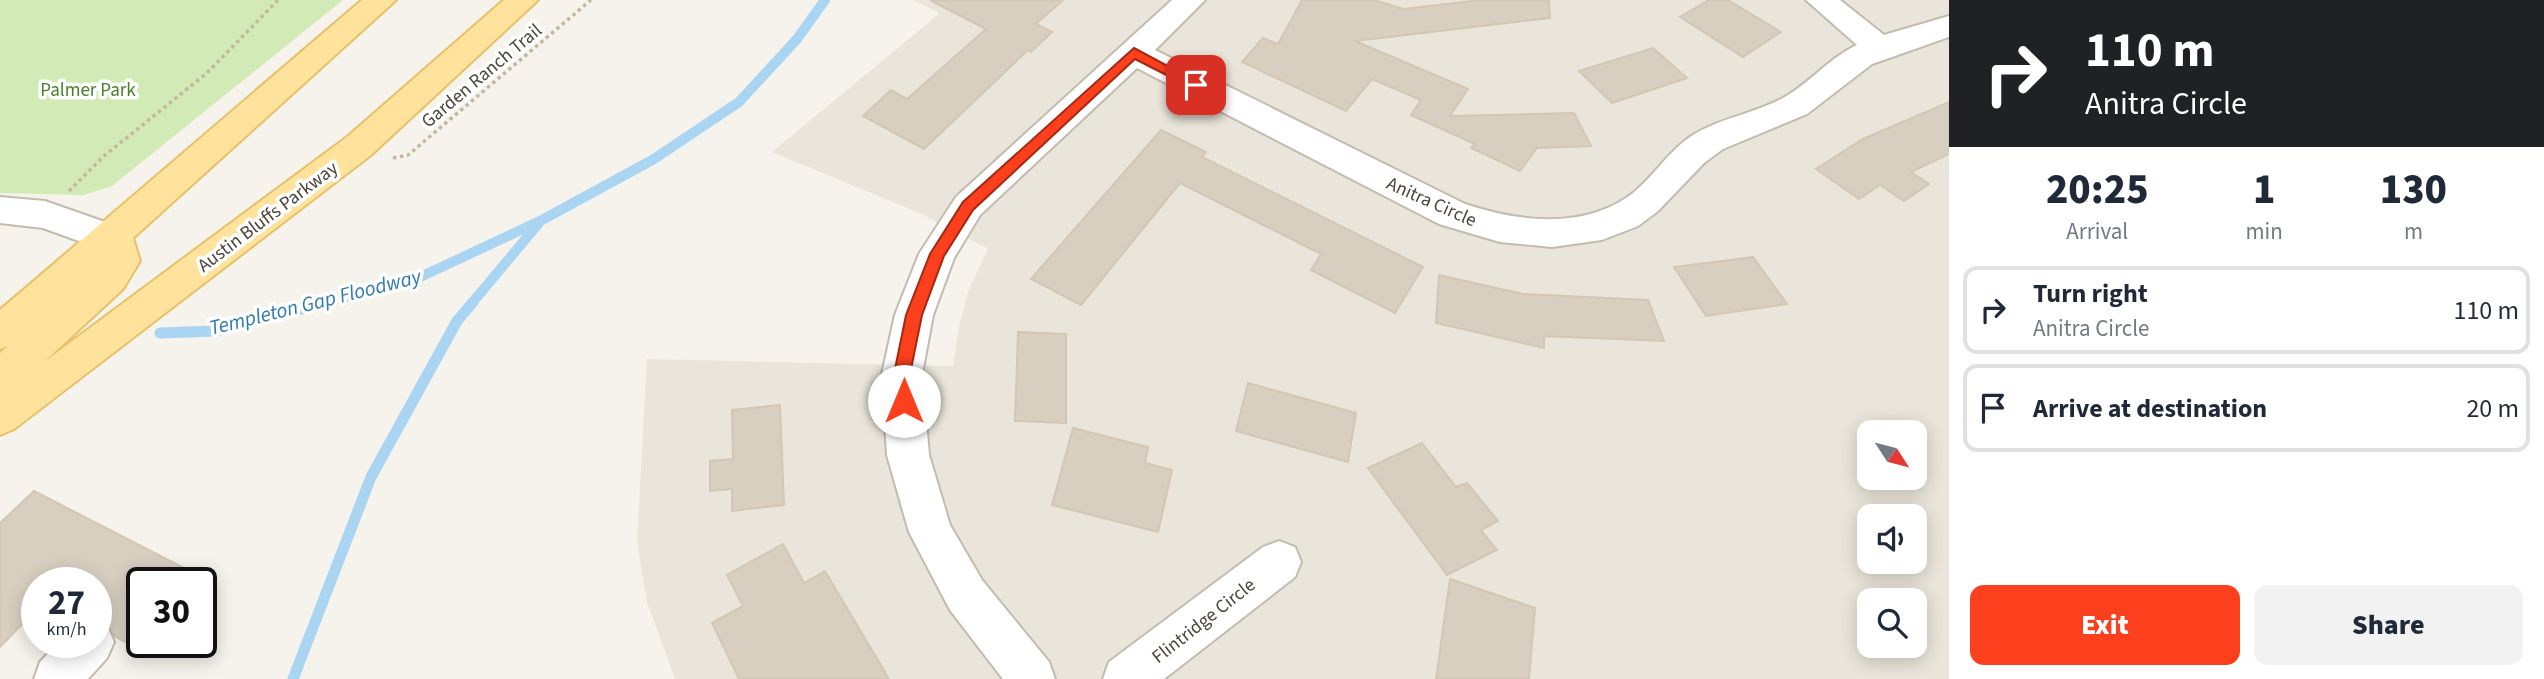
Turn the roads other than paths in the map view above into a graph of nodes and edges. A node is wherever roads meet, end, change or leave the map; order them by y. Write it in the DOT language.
graph roads {
  1 [pos="381,0"];
  2 [pos="523,0"];
  3 [pos="1190,0"];
  4 [pos="1821,0"];
  5 [pos="1949,26"];
  6 [pos="1879,47"];
  7 [pos="1134,53"];
  8 [pos="0,210"];
  9 [pos="109,238"];
  10 [pos="0,333"];
  11 [pos="0,377"];
  12 [pos="0,417"];
  13 [pos="1279,562"];
  14 [pos="76,658"];
  15 [pos="57,679"];
  16 [pos="1031,679"];
  17 [pos="1126,679"];
  1 -- 9 [label="main road"];
  2 -- 12 [label="main road, Austin Bluffs Parkway"];
  3 -- 7 [label="street"];
  4 -- 6 [label="street"];
  5 -- 6 [label="street, Anitra Circle"];
  6 -- 7 [label="street, Anitra Circle"];
  7 -- 16 [label="street"];
  8 -- 9 [label="street"];
  9 -- 10 [label="main road"];
  9 -- 11 [label="main road"];
  13 -- 17 [label="street, Flintridge Circle"];
  14 -- 15 [label="street"];
}
